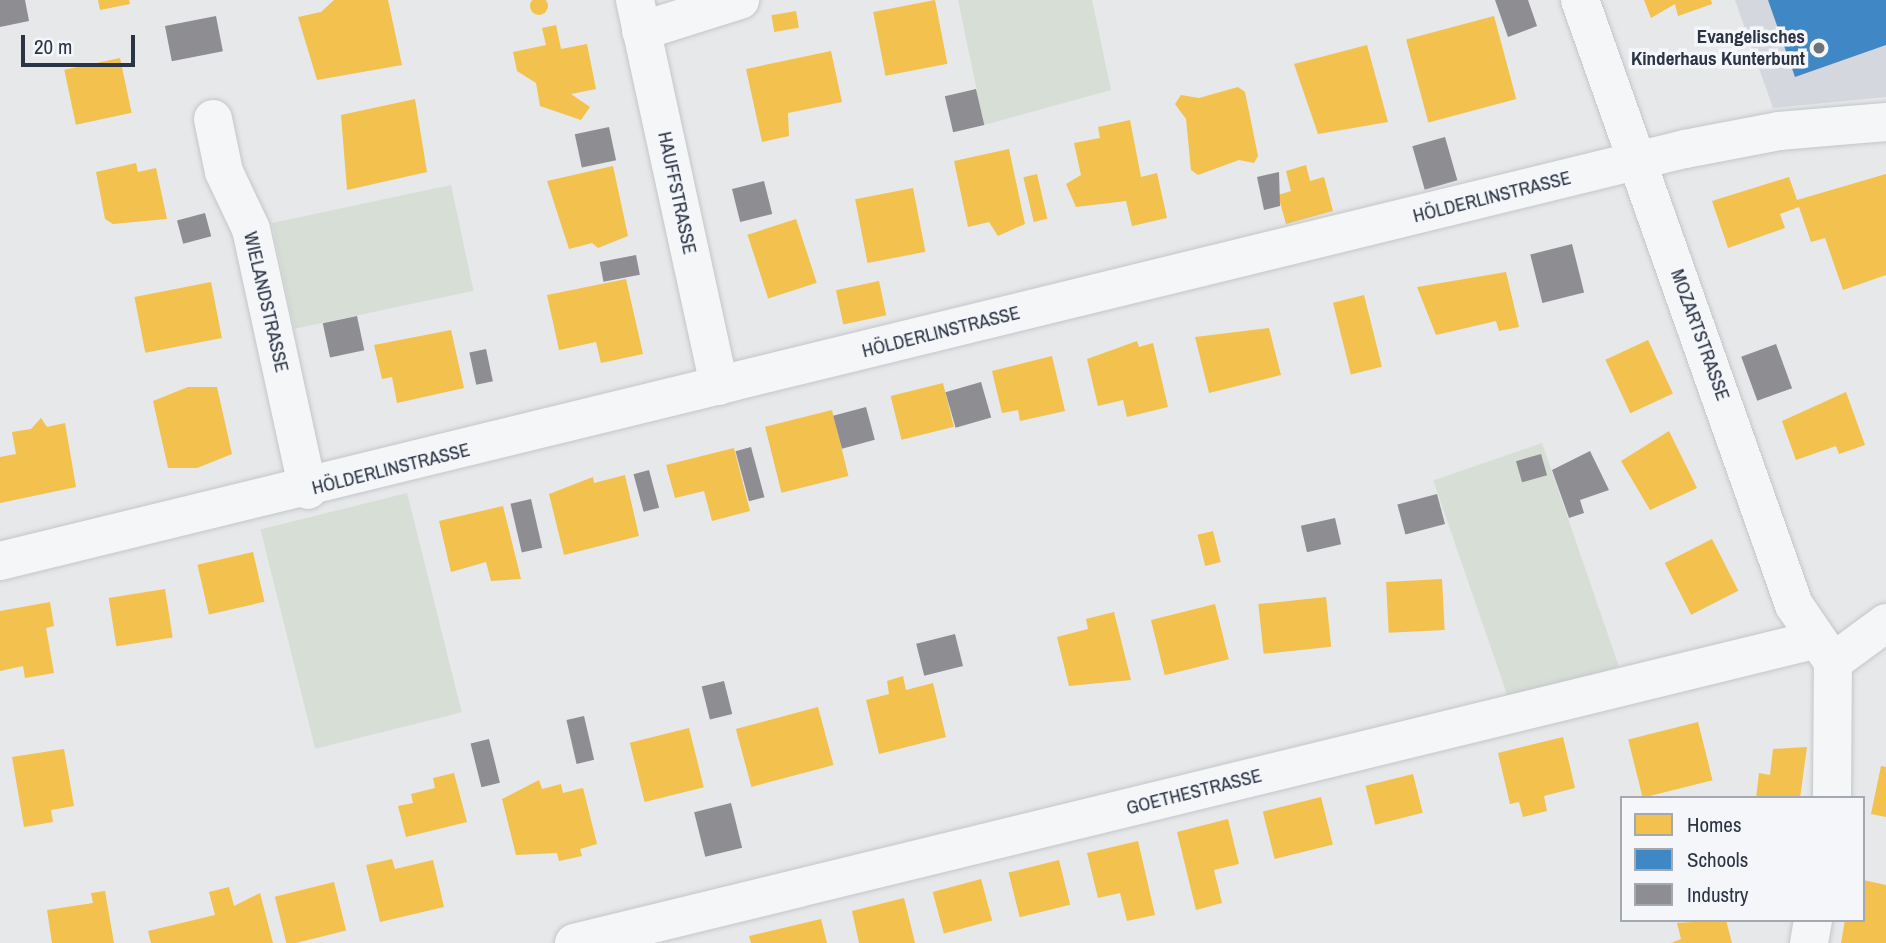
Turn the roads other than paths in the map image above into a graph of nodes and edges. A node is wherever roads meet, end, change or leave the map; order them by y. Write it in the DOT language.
graph roads {
  1 [pos="740,0"];
  2 [pos="1580,0"];
  3 [pos="638,15"];
  4 [pos="213,119"];
  5 [pos="1886,122"];
  6 [pos="1638,162"];
  7 [pos="719,386"];
  8 [pos="308,490"];
  9 [pos="0,561"];
  10 [pos="1886,624"];
  11 [pos="1823,651"];
  12 [pos="1832,796"];
  13 [pos="1813,922"];
  14 [pos="702,928"];
  15 [pos="574,943"];
  16 [pos="1810,943"];
  1 -- 3 [label="street"];
  2 -- 6 [label="street, MOZARTSTRASSE"];
  3 -- 7 [label="street, HAUFFSTRASSE"];
  4 -- 8 [label="street, WIELANDSTRASSE"];
  5 -- 6 [label="street, HÖLDERLINSTRASSE"];
  6 -- 7 [label="street, HÖLDERLINSTRASSE"];
  6 -- 11 [label="street, MOZARTSTRASSE"];
  7 -- 8 [label="street, HÖLDERLINSTRASSE"];
  8 -- 9 [label="street, HÖLDERLINSTRASSE"];
  10 -- 11 [label="street"];
  11 -- 12 [label="street"];
  11 -- 14 [label="street, GOETHESTRASSE"];
  13 -- 16 [label="street"];
  14 -- 15 [label="street, GOETHESTRASSE"];
}
